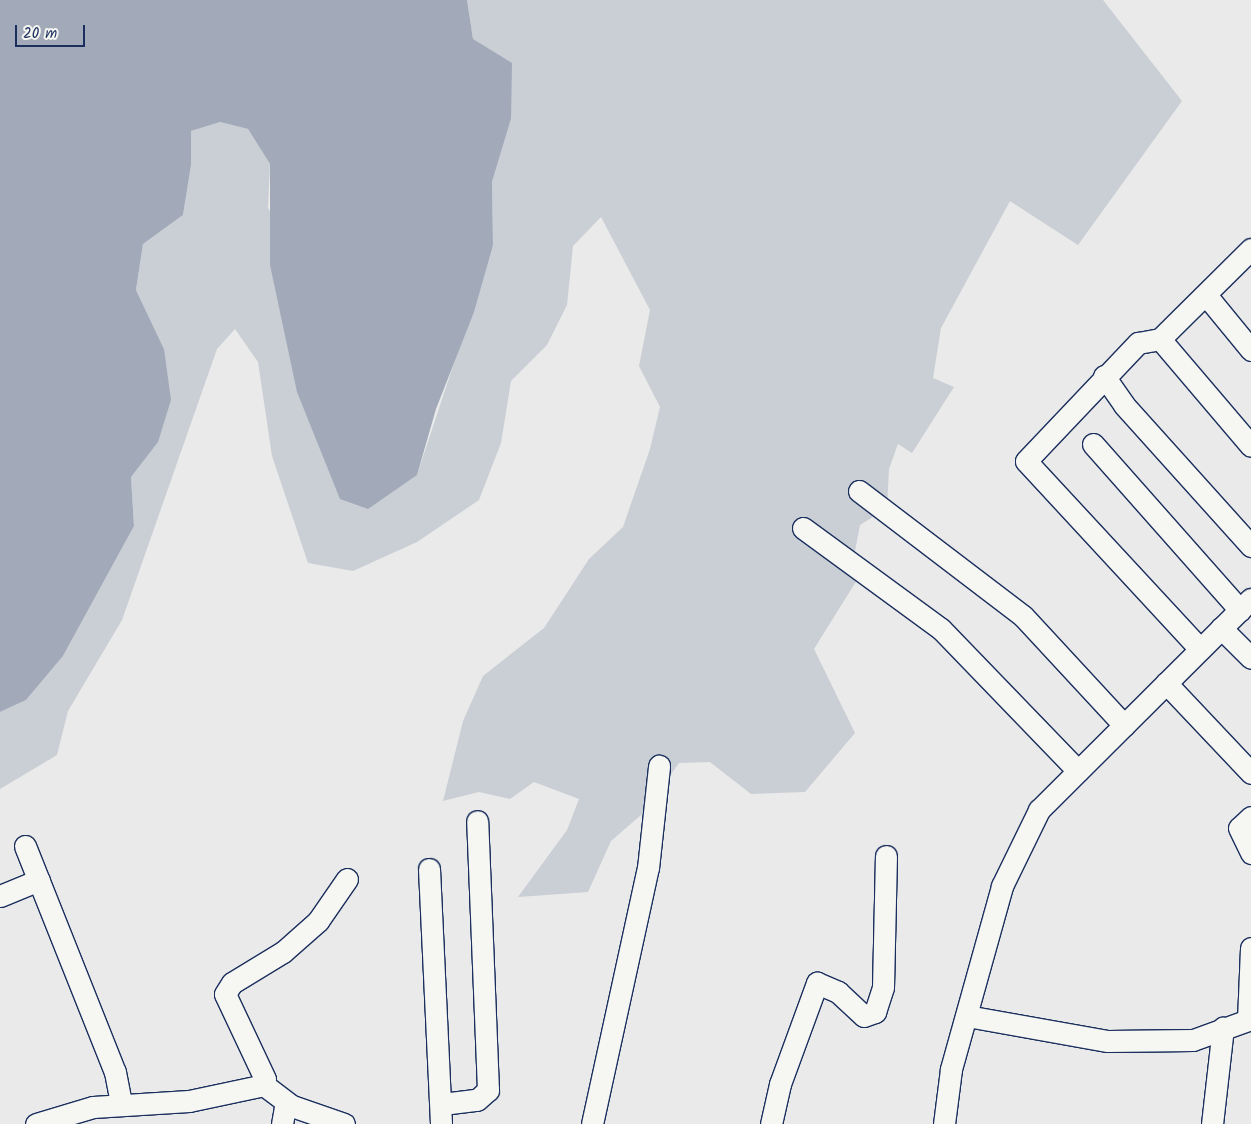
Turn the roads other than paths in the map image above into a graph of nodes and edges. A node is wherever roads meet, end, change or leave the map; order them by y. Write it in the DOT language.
graph roads {
  1 [pos="1251,249"];
  2 [pos="1206,295"];
  3 [pos="1160,339"];
  4 [pos="1251,350"];
  5 [pos="1104,376"];
  6 [pos="1093,444"];
  7 [pos="1251,446"];
  8 [pos="859,491"];
  9 [pos="802,528"];
  10 [pos="1251,546"];
  11 [pos="1245,604"];
  12 [pos="1221,628"];
  13 [pos="1200,648"];
  14 [pos="1251,658"];
  15 [pos="1166,683"];
  16 [pos="1124,725"];
  17 [pos="659,766"];
  18 [pos="1078,771"];
  19 [pos="1251,773"];
  20 [pos="1251,816"];
  21 [pos="477,821"];
  22 [pos="25,846"];
  23 [pos="1251,853"];
  24 [pos="886,856"];
  25 [pos="429,869"];
  26 [pos="347,879"];
  27 [pos="39,880"];
  28 [pos="0,896"];
  29 [pos="1251,948"];
  30 [pos="967,1016"];
  31 [pos="1249,1020"];
  32 [pos="1223,1028"];
  33 [pos="264,1085"];
  34 [pos="286,1102"];
  35 [pos="121,1104"];
  36 [pos="441,1114"];
  37 [pos="36,1124"];
  38 [pos="282,1124"];
  39 [pos="344,1124"];
  40 [pos="592,1124"];
  41 [pos="771,1124"];
  42 [pos="944,1124"];
  43 [pos="1212,1124"];
  1 -- 2 [label="street"];
  2 -- 3 [label="street"];
  2 -- 4 [label="street"];
  3 -- 5 [label="street"];
  3 -- 7 [label="street"];
  5 -- 10 [label="street"];
  5 -- 13 [label="street"];
  6 -- 11 [label="street"];
  8 -- 16 [label="street"];
  9 -- 18 [label="street"];
  11 -- 12 [label="street"];
  12 -- 13 [label="street"];
  12 -- 14 [label="street"];
  13 -- 15 [label="street"];
  15 -- 16 [label="street"];
  15 -- 19 [label="street"];
  16 -- 18 [label="street"];
  17 -- 40 [label="street"];
  18 -- 30 [label="street"];
  20 -- 23 [label="street"];
  21 -- 36 [label="street"];
  22 -- 27 [label="street"];
  24 -- 41 [label="street"];
  25 -- 36 [label="street"];
  26 -- 33 [label="street"];
  27 -- 28 [label="street"];
  27 -- 35 [label="street"];
  29 -- 31 [label="street"];
  30 -- 32 [label="street"];
  30 -- 42 [label="street"];
  31 -- 32 [label="street"];
  32 -- 43 [label="street"];
  33 -- 34 [label="street"];
  33 -- 35 [label="street"];
  34 -- 38 [label="street"];
  34 -- 39 [label="street"];
  35 -- 37 [label="street"];
}
